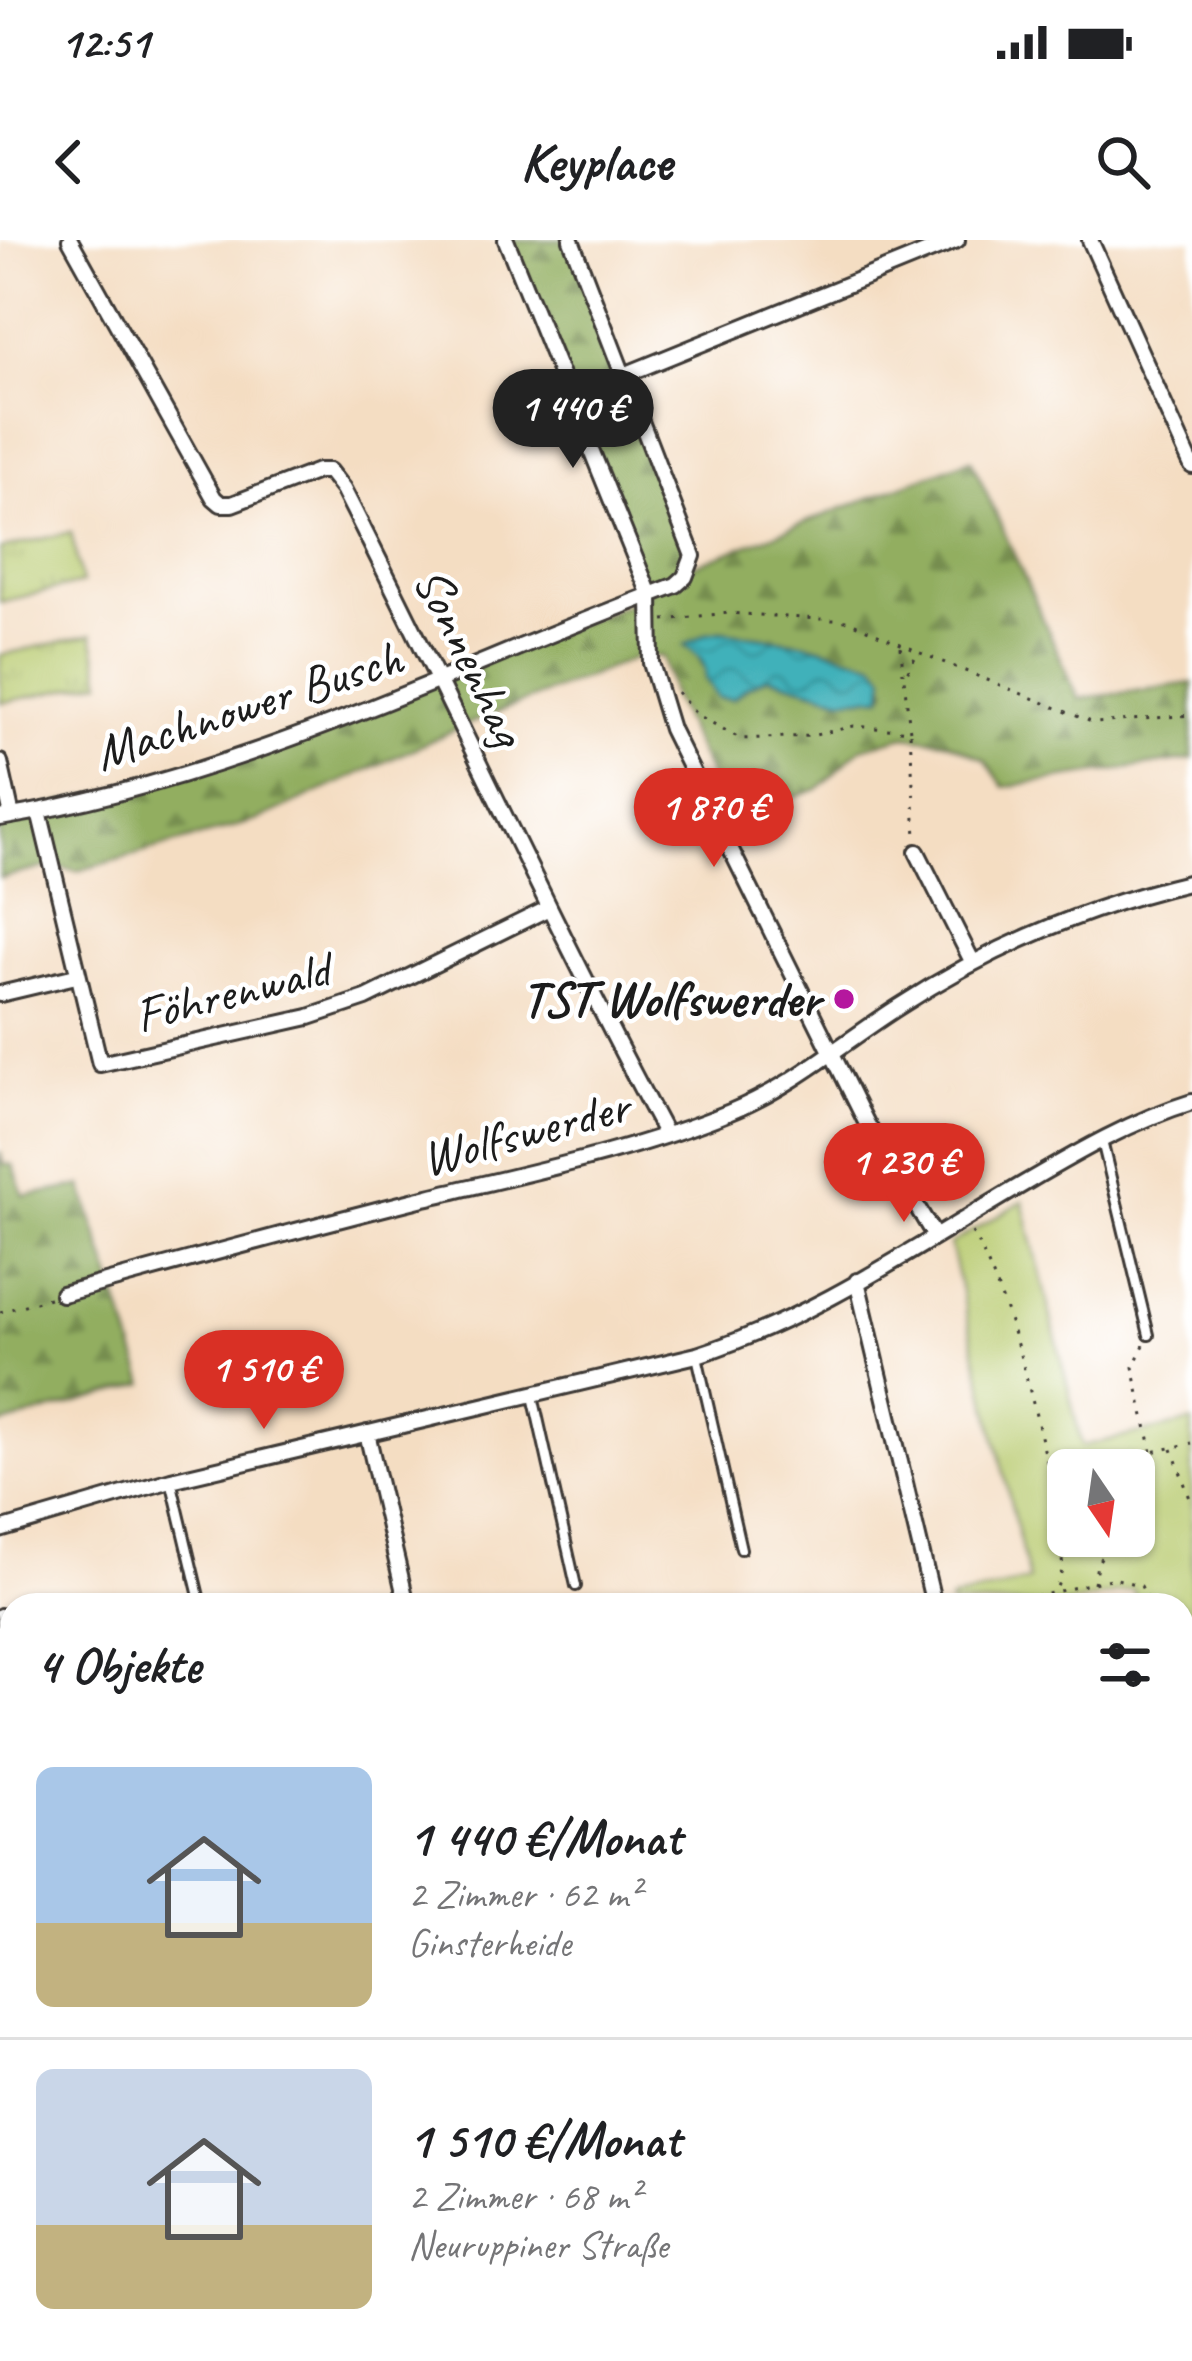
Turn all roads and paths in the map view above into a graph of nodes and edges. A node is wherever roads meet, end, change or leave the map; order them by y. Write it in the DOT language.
graph roads {
  1 [pos="70,240"];
  2 [pos="506,240"];
  3 [pos="571,240"];
  4 [pos="957,240"];
  5 [pos="1090,240"];
  6 [pos="625,376"];
  7 [pos="570,397"];
  8 [pos="1192,466"];
  9 [pos="650,595"];
  10 [pos="901,645"];
  11 [pos="919,652"];
  12 [pos="904,679"];
  13 [pos="442,682"];
  14 [pos="672,687"];
  15 [pos="1192,716"];
  16 [pos="910,731"];
  17 [pos="0,761"];
  18 [pos="39,812"];
  19 [pos="6,817"];
  20 [pos="917,852"];
  21 [pos="1192,882"];
  22 [pos="550,908"];
  23 [pos="973,963"];
  24 [pos="76,976"];
  25 [pos="0,994"];
  26 [pos="833,1054"];
  27 [pos="1192,1102"];
  28 [pos="666,1136"];
  29 [pos="1102,1139"];
  30 [pos="970,1229"];
  31 [pos="934,1235"];
  32 [pos="857,1281"];
  33 [pos="62,1294"];
  34 [pos="0,1312"];
  35 [pos="1149,1335"];
  36 [pos="697,1355"];
  37 [pos="532,1394"];
  38 [pos="367,1433"];
  39 [pos="1192,1443"];
  40 [pos="1172,1448"];
  41 [pos="1151,1449"];
  42 [pos="1155,1451"];
  43 [pos="1047,1464"];
  44 [pos="172,1480"];
  45 [pos="1192,1504"];
  46 [pos="0,1530"];
  47 [pos="741,1549"];
  48 [pos="1062,1557"];
  49 [pos="1101,1557"];
  50 [pos="1094,1583"];
  51 [pos="576,1586"];
  52 [pos="1056,1591"];
  53 [pos="198,1593"];
  54 [pos="404,1593"];
  55 [pos="931,1593"];
  56 [pos="1048,1593"];
  57 [pos="1144,1593"];
  1 -- 13 [label="street, Sonnenhag"];
  2 -- 7 [label="street"];
  3 -- 6 [label="street, Machnower Busch"];
  4 -- 6 [label="street"];
  5 -- 8 [label="street"];
  6 -- 7 [label="street"];
  6 -- 9 [label="street, Machnower Busch"];
  7 -- 9 [label="street"];
  9 -- 10 [label="path"];
  9 -- 13 [label="street, Machnower Busch"];
  9 -- 26 [label="street"];
  10 -- 11 [label="path"];
  10 -- 12 [label="path"];
  11 -- 12 [label="path"];
  11 -- 15 [label="path"];
  12 -- 16 [label="path"];
  13 -- 18 [label="street, Machnower Busch"];
  13 -- 22 [label="street, Sonnenhag"];
  14 -- 16 [label="path"];
  16 -- 20 [label="path"];
  17 -- 19 [label="street"];
  18 -- 19 [label="street, Machnower Busch"];
  18 -- 24 [label="street, Föhrenwald"];
  20 -- 23 [label="street"];
  21 -- 23 [label="street, Wolfswerder"];
  22 -- 24 [label="street, Föhrenwald"];
  22 -- 28 [label="street, Sonnenhag"];
  23 -- 26 [label="street, Wolfswerder"];
  24 -- 25 [label="street"];
  26 -- 28 [label="street, Wolfswerder"];
  26 -- 31 [label="street"];
  27 -- 29 [label="street"];
  28 -- 33 [label="street, Wolfswerder"];
  29 -- 31 [label="street"];
  29 -- 35 [label="lane"];
  30 -- 43 [label="path"];
  31 -- 32 [label="street"];
  32 -- 36 [label="street"];
  32 -- 55 [label="street"];
  33 -- 34 [label="path"];
  35 -- 41 [label="path"];
  36 -- 37 [label="street"];
  36 -- 47 [label="lane"];
  37 -- 38 [label="street"];
  37 -- 51 [label="lane"];
  38 -- 44 [label="street"];
  38 -- 54 [label="street"];
  39 -- 40 [label="path"];
  40 -- 42 [label="path"];
  40 -- 45 [label="path"];
  44 -- 46 [label="street"];
  44 -- 53 [label="lane"];
  48 -- 52 [label="path"];
  49 -- 50 [label="path"];
  50 -- 52 [label="path"];
  50 -- 57 [label="path"];
  52 -- 56 [label="path"];
}
